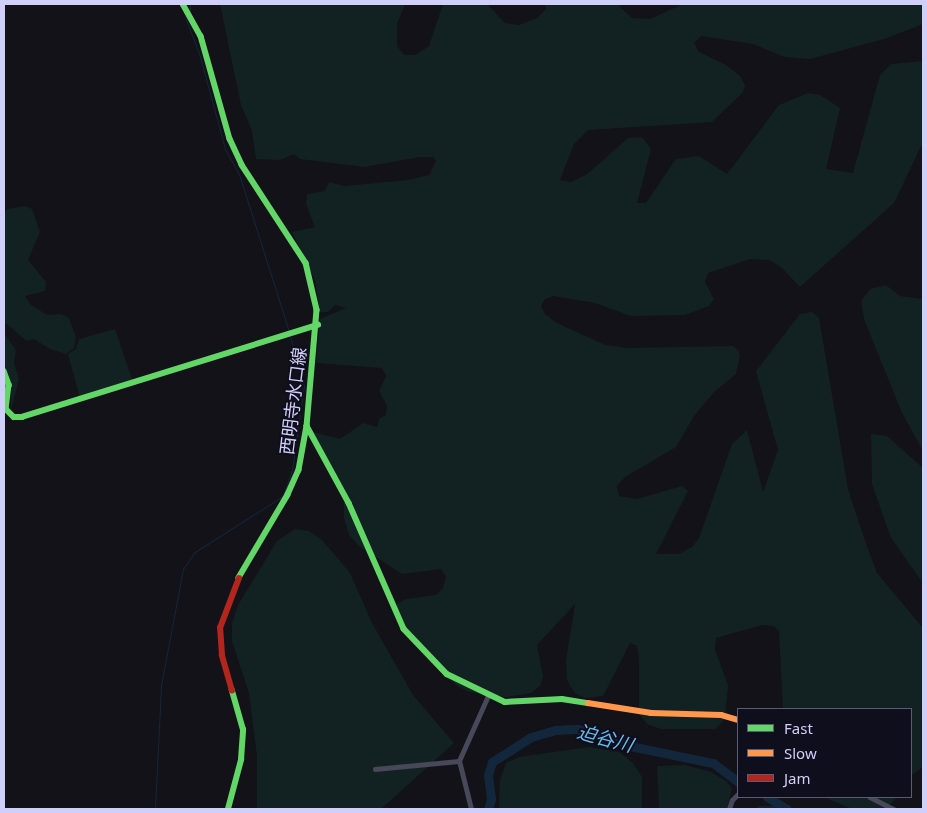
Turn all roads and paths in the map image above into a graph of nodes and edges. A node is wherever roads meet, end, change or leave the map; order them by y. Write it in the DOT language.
graph roads {
  1 [pos="183,4"];
  2 [pos="318,325"];
  3 [pos="4,371"];
  4 [pos="307,426"];
  5 [pos="488,696"];
  6 [pos="737,720"];
  7 [pos="459,761"];
  8 [pos="376,769"];
  9 [pos="737,795"];
  10 [pos="872,798"];
  11 [pos="228,809"];
  12 [pos="471,809"];
  13 [pos="729,809"];
  14 [pos="894,809"];
  1 -- 2 [label="street, 西明寺水口線"];
  2 -- 3 [label="street"];
  2 -- 4 [label="street, 西明寺水口線"];
  4 -- 5 [label="street"];
  4 -- 11 [label="street, 西明寺水口線"];
  5 -- 6 [label="street"];
  5 -- 7 [label="street"];
  7 -- 8 [label="street"];
  7 -- 12 [label="street"];
  9 -- 13 [label="street"];
  10 -- 14 [label="street"];
}
